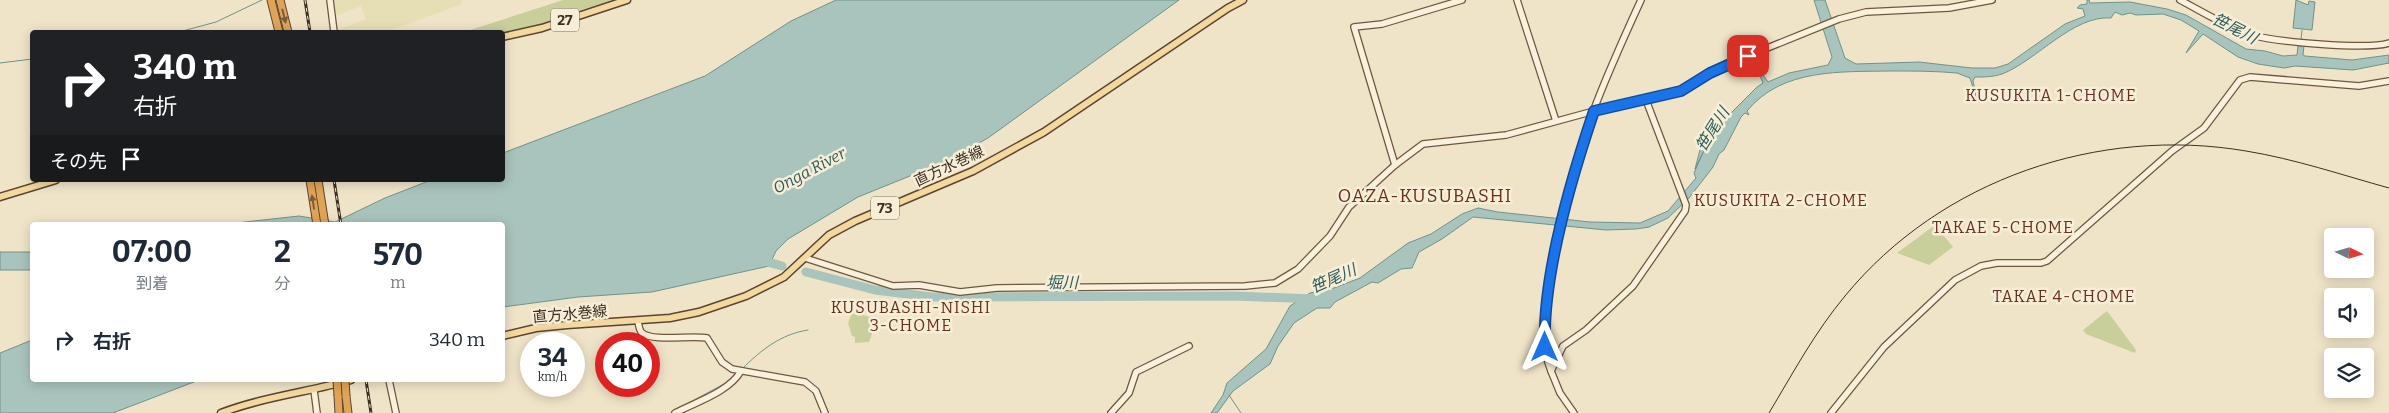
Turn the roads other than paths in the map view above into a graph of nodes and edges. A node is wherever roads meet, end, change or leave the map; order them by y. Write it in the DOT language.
graph roads {
  1 [pos="271,0"];
  2 [pos="280,0"];
  3 [pos="330,0"];
  4 [pos="628,0"];
  5 [pos="1243,0"];
  6 [pos="1462,0"];
  7 [pos="1517,0"];
  8 [pos="1641,0"];
  9 [pos="1992,0"];
  10 [pos="2180,0"];
  11 [pos="278,30"];
  12 [pos="288,30"];
  13 [pos="334,30"];
  14 [pos="505,36"];
  15 [pos="2389,44"];
  16 [pos="2389,81"];
  17 [pos="1646,100"];
  18 [pos="1594,111"];
  19 [pos="1556,121"];
  20 [pos="1395,165"];
  21 [pos="49,182"];
  22 [pos="310,182"];
  23 [pos="318,182"];
  24 [pos="0,197"];
  25 [pos="317,222"];
  26 [pos="325,222"];
  27 [pos="805,258"];
  28 [pos="638,322"];
  29 [pos="505,335"];
  30 [pos="1189,346"];
  31 [pos="742,371"];
  32 [pos="1551,372"];
  33 [pos="337,382"];
  34 [pos="344,382"];
  35 [pos="345,382"];
  36 [pos="389,382"];
  37 [pos="314,390"];
  38 [pos="342,396"];
  39 [pos="221,413"];
  40 [pos="318,413"];
  41 [pos="339,413"];
  42 [pos="348,413"];
  43 [pos="396,413"];
  44 [pos="675,413"];
  45 [pos="825,413"];
  46 [pos="1111,413"];
  47 [pos="1574,413"];
  48 [pos="1831,413"];
  1 -- 11 [label="highway"];
  2 -- 12 [label="highway, one-way"];
  3 -- 13 [label="street"];
  4 -- 14 [label="main road, 27"];
  5 -- 27 [label="main road, 直方水巻線 / 73"];
  6 -- 20 [label="street"];
  7 -- 19 [label="street"];
  8 -- 18 [label="street"];
  9 -- 17 [label="street"];
  10 -- 15 [label="street"];
  16 -- 48 [label="street"];
  17 -- 18 [label="street"];
  17 -- 32 [label="street"];
  18 -- 19 [label="street"];
  18 -- 32 [label="street"];
  19 -- 20 [label="street"];
  20 -- 27 [label="street"];
  21 -- 24 [label="main road"];
  25 -- 22 [label="highway, one-way"];
  23 -- 26 [label="highway"];
  27 -- 28 [label="main road, 直方水巻線 / 73"];
  28 -- 29 [label="main road, 直方水巻線 / 73"];
  28 -- 31 [label="street"];
  30 -- 46 [label="street"];
  31 -- 44 [label="street"];
  31 -- 45 [label="street"];
  32 -- 47 [label="street"];
  33 -- 38 [label="highway, bridge"];
  34 -- 37 [label="main road"];
  35 -- 38 [label="highway, bridge"];
  36 -- 43 [label="street"];
  37 -- 39 [label="main road"];
  37 -- 40 [label="street"];
  38 -- 41 [label="highway"];
  38 -- 42 [label="highway"];
}
